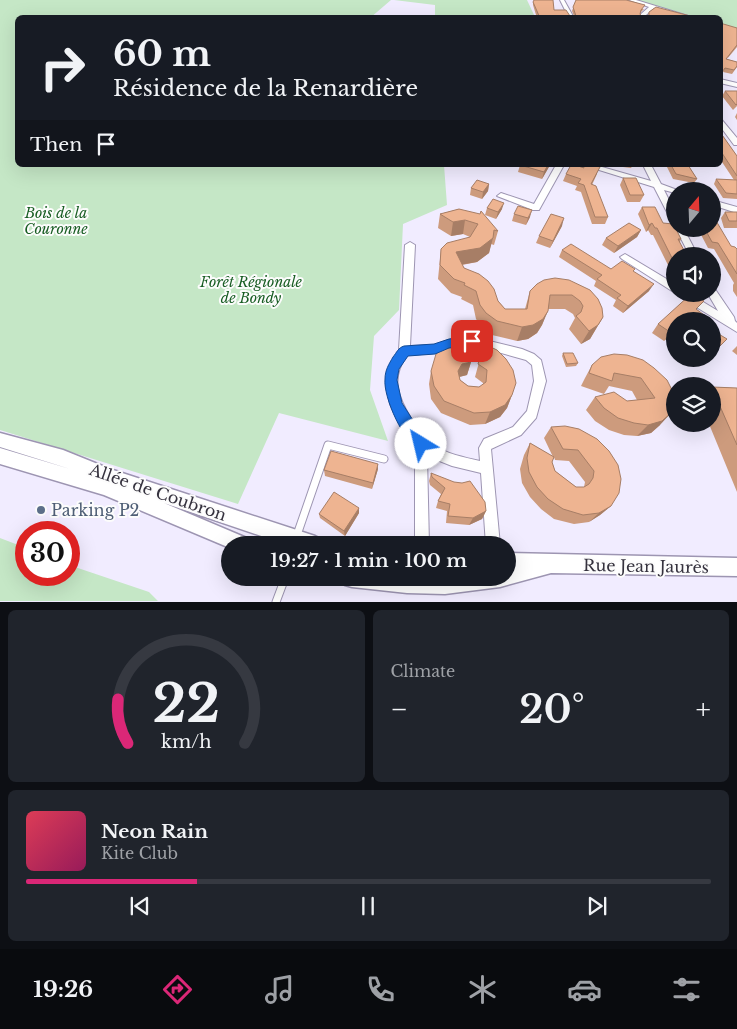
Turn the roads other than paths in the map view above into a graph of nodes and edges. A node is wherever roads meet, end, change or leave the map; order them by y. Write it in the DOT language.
graph roads {
  1 [pos="562,0"];
  2 [pos="631,0"];
  3 [pos="653,6"];
  4 [pos="570,15"];
  5 [pos="643,15"];
  6 [pos="683,15"];
  7 [pos="723,82"];
  8 [pos="737,85"];
  9 [pos="723,125"];
  10 [pos="737,143"];
  11 [pos="559,167"];
  12 [pos="594,167"];
  13 [pos="648,167"];
  14 [pos="657,186"];
  15 [pos="666,188"];
  16 [pos="501,196"];
  17 [pos="666,203"];
  18 [pos="721,205"];
  19 [pos="737,210"];
  20 [pos="410,245"];
  21 [pos="625,257"];
  22 [pos="666,283"];
  23 [pos="697,302"];
  24 [pos="718,302"];
  25 [pos="736,327"];
  26 [pos="404,351"];
  27 [pos="0,440"];
  28 [pos="421,444"];
  29 [pos="0,456"];
  30 [pos="384,459"];
  31 [pos="486,468"];
  32 [pos="222,536"];
  33 [pos="271,536"];
  34 [pos="290,536"];
  35 [pos="422,536"];
  36 [pos="492,536"];
  37 [pos="516,562"];
  38 [pos="556,564"];
  39 [pos="737,567"];
  40 [pos="516,574"];
  41 [pos="281,586"];
  42 [pos="276,602"];
  1 -- 4 [label="street"];
  2 -- 3 [label="street"];
  3 -- 5 [label="street"];
  3 -- 6 [label="street"];
  7 -- 8 [label="street"];
  9 -- 10 [label="street"];
  11 -- 16 [label="street"];
  12 -- 14 [label="street"];
  13 -- 14 [label="street"];
  14 -- 15 [label="street"];
  14 -- 17 [label="street"];
  18 -- 19 [label="street"];
  20 -- 26 [label="street"];
  21 -- 22 [label="street"];
  23 -- 25 [label="street"];
  24 -- 25 [label="street"];
  26 -- 28 [label="street"];
  26 -- 31 [label="street"];
  27 -- 33 [label="street, Allée de Coubron"];
  28 -- 31 [label="street"];
  28 -- 35 [label="street"];
  29 -- 32 [label="street, Allée de Coubron"];
  30 -- 34 [label="lane"];
  31 -- 36 [label="street"];
  37 -- 38 [label="street, Rue Jean Jaurès"];
  38 -- 39 [label="street, Rue Jean Jaurès"];
  38 -- 40 [label="street, Rue Jean Jaurès"];
  41 -- 42 [label="lane"];
}
